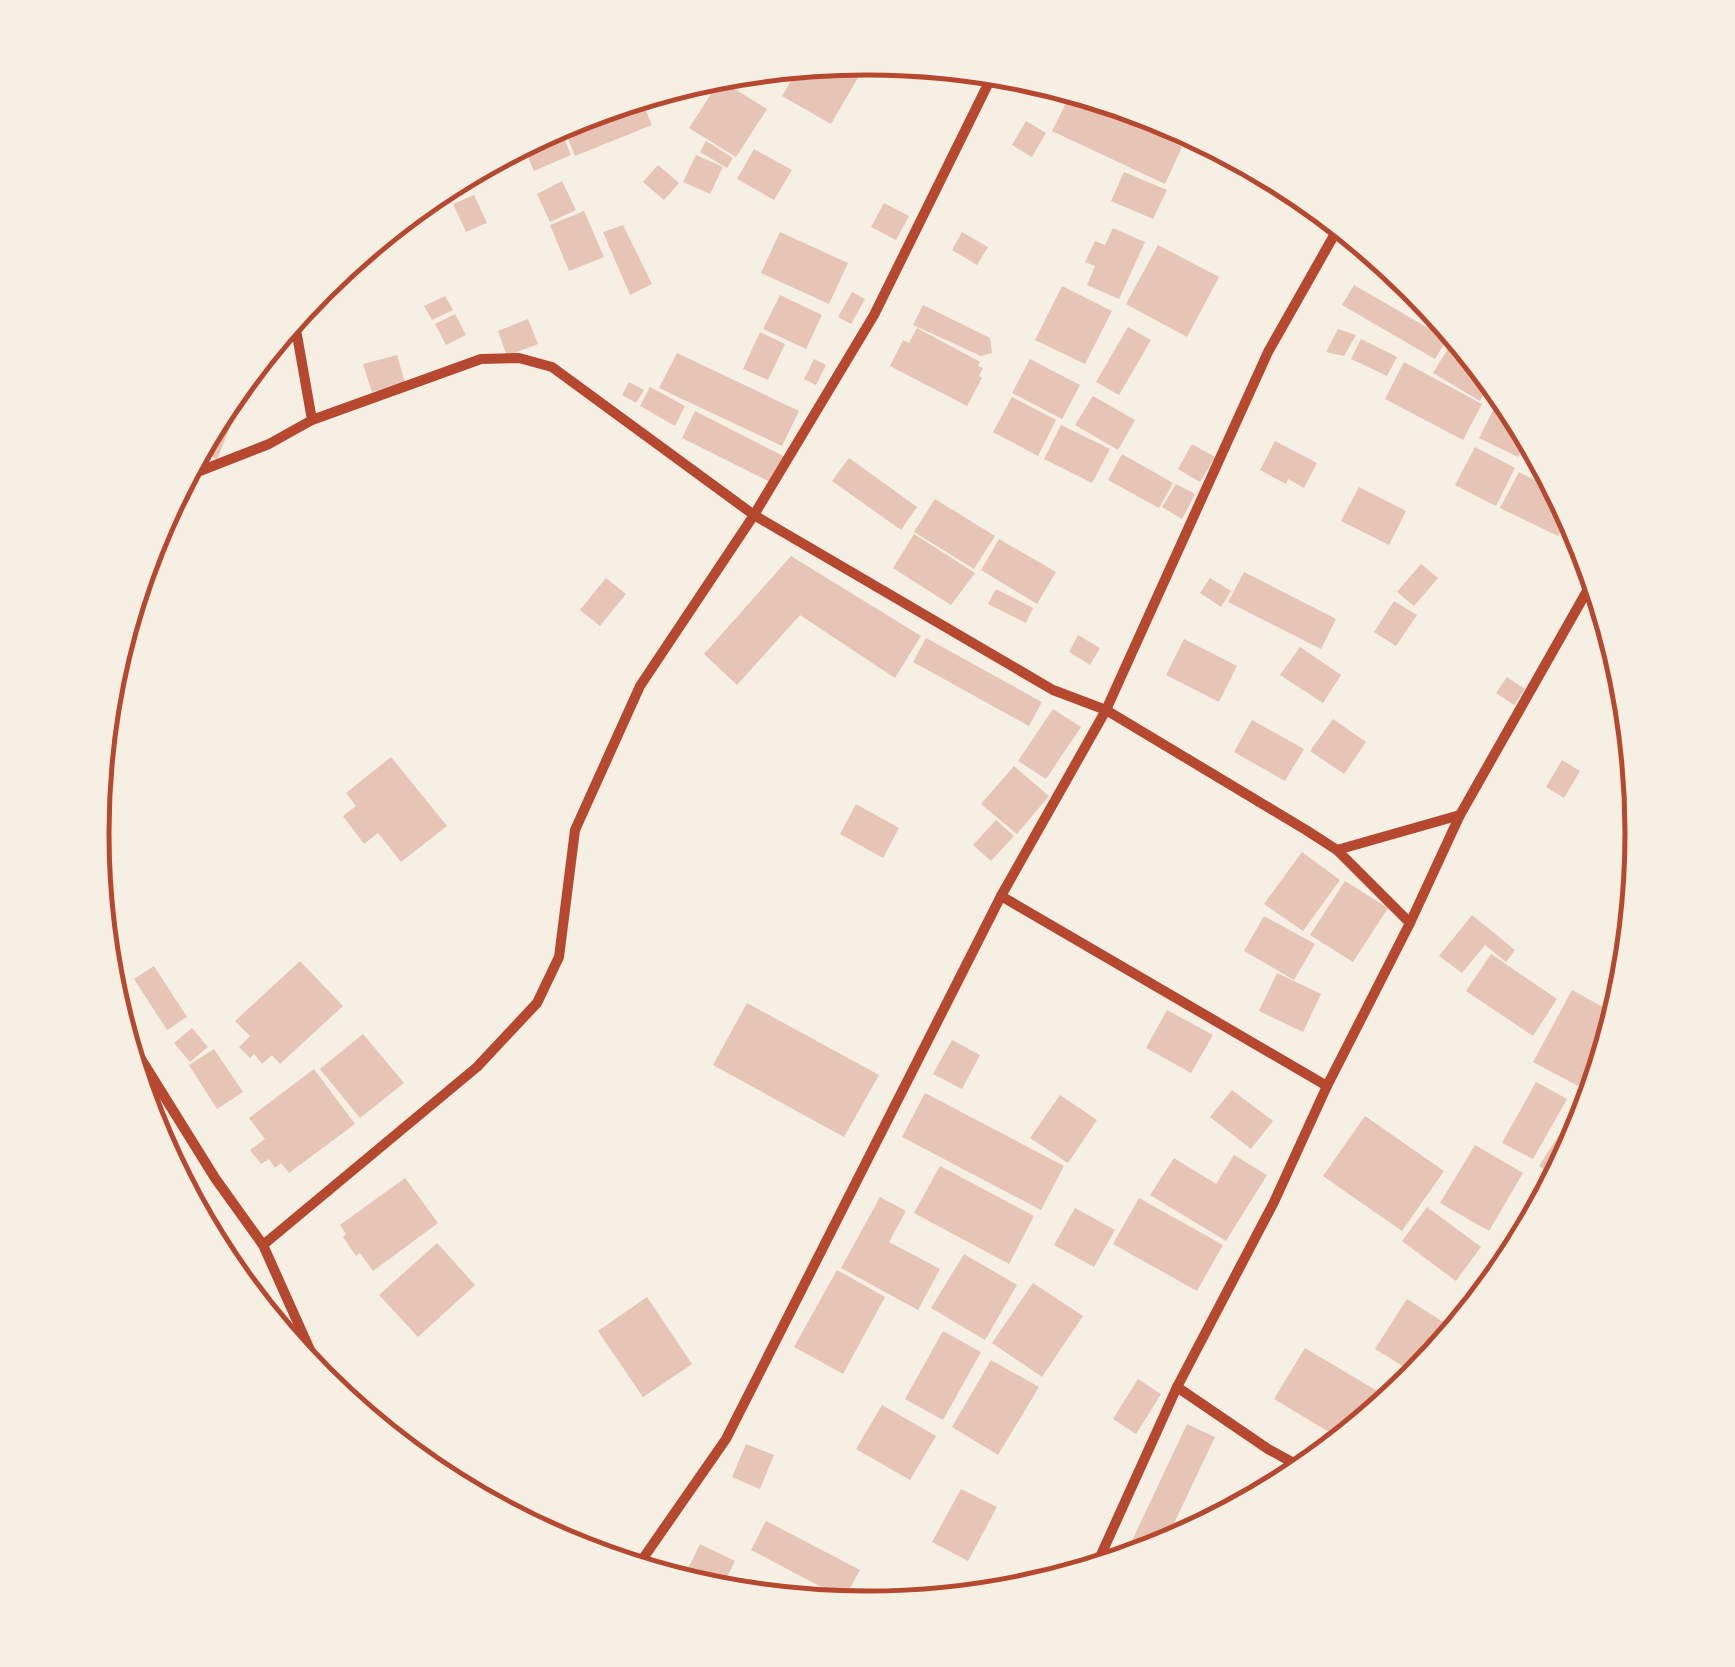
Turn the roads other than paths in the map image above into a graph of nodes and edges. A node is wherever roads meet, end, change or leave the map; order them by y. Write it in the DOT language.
graph roads {
  1 [pos="988,85"];
  2 [pos="1334,236"];
  3 [pos="296,334"];
  4 [pos="312,420"];
  5 [pos="202,470"];
  6 [pos="754,515"];
  7 [pos="1587,592"];
  8 [pos="1106,710"];
  9 [pos="1460,814"];
  10 [pos="1337,850"];
  11 [pos="1001,896"];
  12 [pos="1410,923"];
  13 [pos="146,1069"];
  14 [pos="1327,1086"];
  15 [pos="263,1244"];
  16 [pos="308,1346"];
  17 [pos="1177,1387"];
  18 [pos="1292,1462"];
  19 [pos="1101,1555"];
  20 [pos="643,1558"];
  1 -- 6 [label="street"];
  2 -- 8 [label="street"];
  3 -- 4 [label="street"];
  4 -- 5 [label="street"];
  4 -- 6 [label="street"];
  6 -- 8 [label="street"];
  6 -- 15 [label="street"];
  7 -- 9 [label="street"];
  8 -- 10 [label="street"];
  8 -- 11 [label="street"];
  9 -- 10 [label="street"];
  9 -- 12 [label="street"];
  10 -- 12 [label="street"];
  11 -- 14 [label="street"];
  11 -- 20 [label="street"];
  12 -- 14 [label="street"];
  13 -- 15 [label="street"];
  14 -- 17 [label="street"];
  15 -- 16 [label="street"];
  17 -- 18 [label="street"];
  17 -- 19 [label="street"];
}
